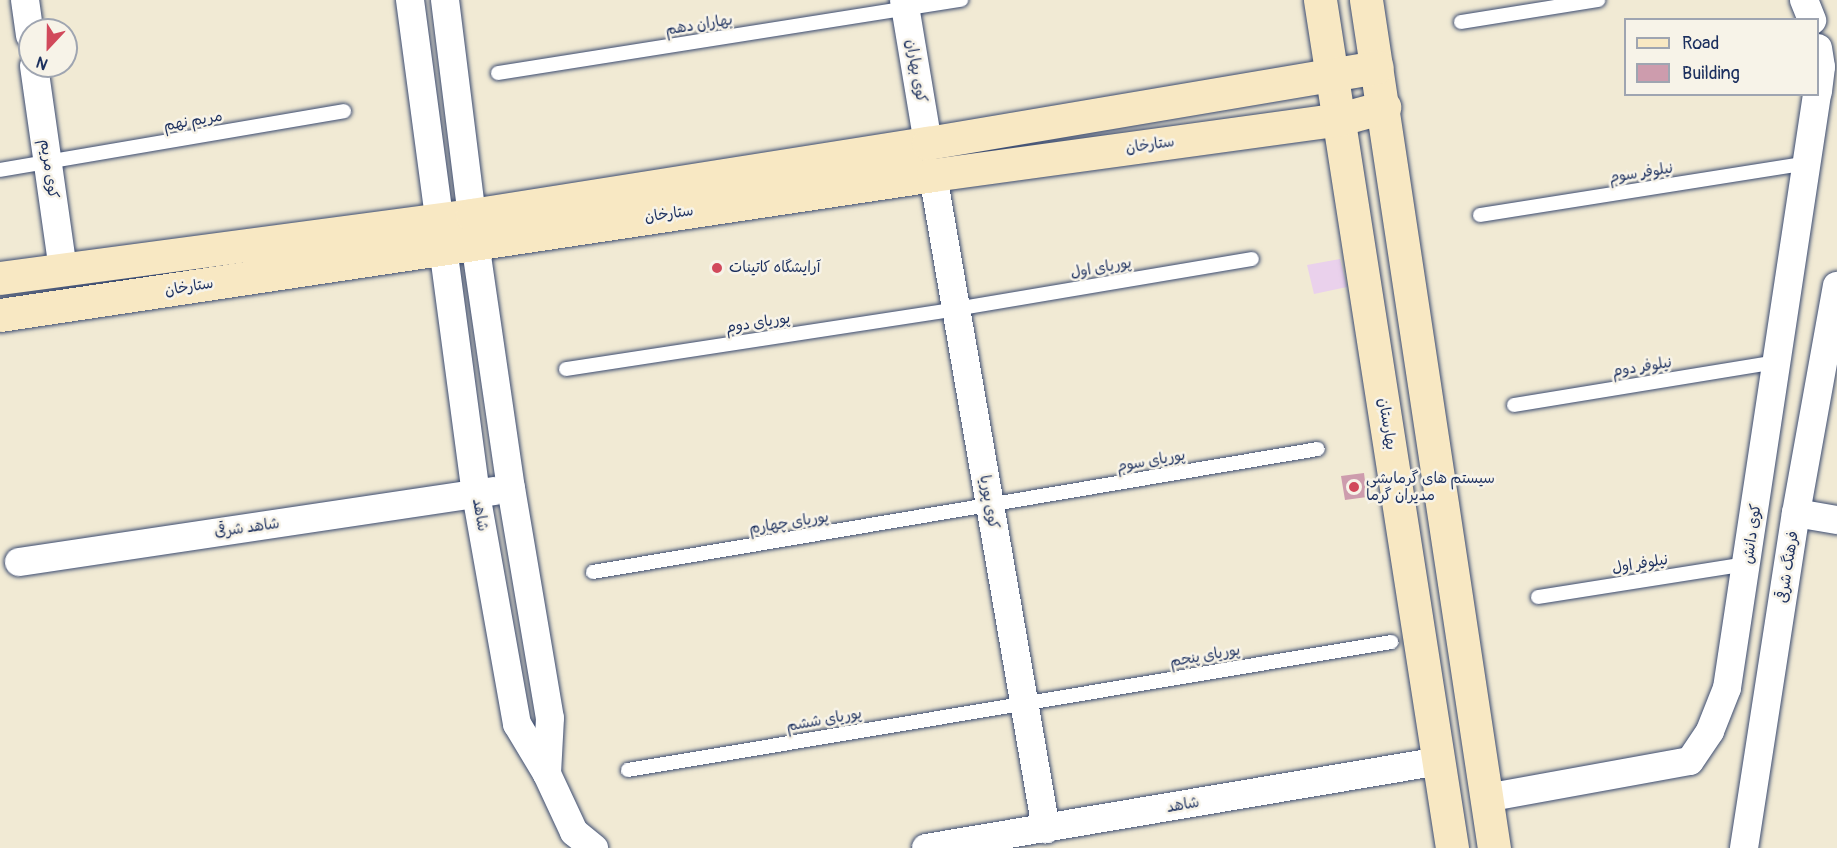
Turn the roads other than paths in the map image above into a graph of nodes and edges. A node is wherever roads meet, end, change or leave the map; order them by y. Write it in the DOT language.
graph roads {
  1 [pos="24,0"];
  2 [pos="410,0"];
  3 [pos="445,0"];
  4 [pos="961,0"];
  5 [pos="1320,0"];
  6 [pos="1366,0"];
  7 [pos="1598,0"];
  8 [pos="1804,0"];
  9 [pos="904,5"];
  10 [pos="27,18"];
  11 [pos="1811,18"];
  12 [pos="1461,22"];
  13 [pos="1819,54"];
  14 [pos="1377,67"];
  15 [pos="498,73"];
  16 [pos="1330,73"];
  17 [pos="36,78"];
  18 [pos="1819,80"];
  19 [pos="1817,96"];
  20 [pos="1384,106"];
  21 [pos="344,111"];
  22 [pos="1340,119"];
  23 [pos="928,143"];
  24 [pos="49,163"];
  25 [pos="1807,163"];
  26 [pos="0,170"];
  27 [pos="933,175"];
  28 [pos="1480,215"];
  29 [pos="474,228"];
  30 [pos="440,233"];
  31 [pos="1252,259"];
  32 [pos="63,272"];
  33 [pos="0,278"];
  34 [pos="1837,286"];
  35 [pos="956,309"];
  36 [pos="0,315"];
  37 [pos="1776,362"];
  38 [pos="566,369"];
  39 [pos="1514,405"];
  40 [pos="1318,449"];
  41 [pos="511,488"];
  42 [pos="476,494"];
  43 [pos="990,506"];
  44 [pos="1796,513"];
  45 [pos="1837,520"];
  46 [pos="19,562"];
  47 [pos="1747,564"];
  48 [pos="593,572"];
  49 [pos="1538,597"];
  50 [pos="1391,642"];
  51 [pos="1024,703"];
  52 [pos="1480,759"];
  53 [pos="1440,761"];
  54 [pos="628,770"];
  55 [pos="547,774"];
  56 [pos="1486,798"];
  57 [pos="1445,806"];
  58 [pos="1046,829"];
  59 [pos="581,843"];
  60 [pos="926,848"];
  61 [pos="1452,848"];
  62 [pos="1494,848"];
  63 [pos="1744,848"];
  1 -- 10 [label="street"];
  2 -- 30 [label="street, شاهد"];
  3 -- 29 [label="street, شاهد"];
  4 -- 9 [label="lane, بهاران دهم"];
  5 -- 16 [label="street, بهارستان"];
  6 -- 14 [label="street"];
  7 -- 12 [label="lane"];
  8 -- 11 [label="street"];
  9 -- 15 [label="lane, بهاران دهم"];
  9 -- 23 [label="street, کوی بهاران"];
  13 -- 18 [label="street, کوی دانش"];
  14 -- 16 [label="street, ستارخان"];
  14 -- 20 [label="street"];
  16 -- 22 [label="street, بهارستان"];
  16 -- 23 [label="street, ستارخان"];
  17 -- 24 [label="street, کوی مریم"];
  19 -- 25 [label="street, کوی دانش"];
  20 -- 22 [label="street, ستارخان"];
  20 -- 52 [label="street"];
  21 -- 24 [label="lane, مریم نهم"];
  22 -- 27 [label="street, ستارخان"];
  22 -- 53 [label="street, بهارستان"];
  23 -- 29 [label="street, ستارخان"];
  24 -- 26 [label="lane, مریم نهم"];
  24 -- 32 [label="street, کوی مریم"];
  25 -- 28 [label="lane, نیلوفر سوم"];
  25 -- 37 [label="street, کوی دانش"];
  27 -- 29 [label="street, ستارخان"];
  27 -- 35 [label="street, کوی پوریا"];
  29 -- 30 [label="street, ستارخان"];
  29 -- 41 [label="street, شاهد"];
  30 -- 32 [label="street, ستارخان"];
  30 -- 36 [label="street, ستارخان"];
  30 -- 42 [label="street, شاهد"];
  31 -- 35 [label="lane, پوریای اول"];
  32 -- 33 [label="street, ستارخان"];
  34 -- 44 [label="street, فرهنگ شرقی"];
  35 -- 38 [label="lane, پوریای دوم"];
  35 -- 43 [label="street, کوی پوریا"];
  37 -- 39 [label="lane, نیلوفر دوم"];
  37 -- 47 [label="street, کوی دانش"];
  40 -- 43 [label="lane, پوریای سوم"];
  41 -- 42 [label="street, شاهد شرقی"];
  41 -- 55 [label="street, شاهد"];
  42 -- 46 [label="street, شاهد شرقی"];
  42 -- 55 [label="street, شاهد"];
  43 -- 48 [label="lane, پوریای چهارم"];
  43 -- 51 [label="street, کوی پوریا"];
  44 -- 45 [label="street"];
  44 -- 63 [label="street, فرهنگ شرقی"];
  47 -- 49 [label="lane, نیلوفر اول"];
  47 -- 56 [label="street, کوی دانش"];
  50 -- 51 [label="lane, پوریای پنجم"];
  51 -- 54 [label="lane, پوریای ششم"];
  51 -- 58 [label="street, کوی پوریا"];
  52 -- 53 [label="street"];
  52 -- 56 [label="street"];
  53 -- 57 [label="street, بهارستان"];
  53 -- 58 [label="street, شاهد"];
  55 -- 59 [label="street, شاهد"];
  56 -- 57 [label="street"];
  56 -- 62 [label="street"];
  57 -- 61 [label="street, بهارستان"];
  58 -- 60 [label="street, شاهد"];
}
